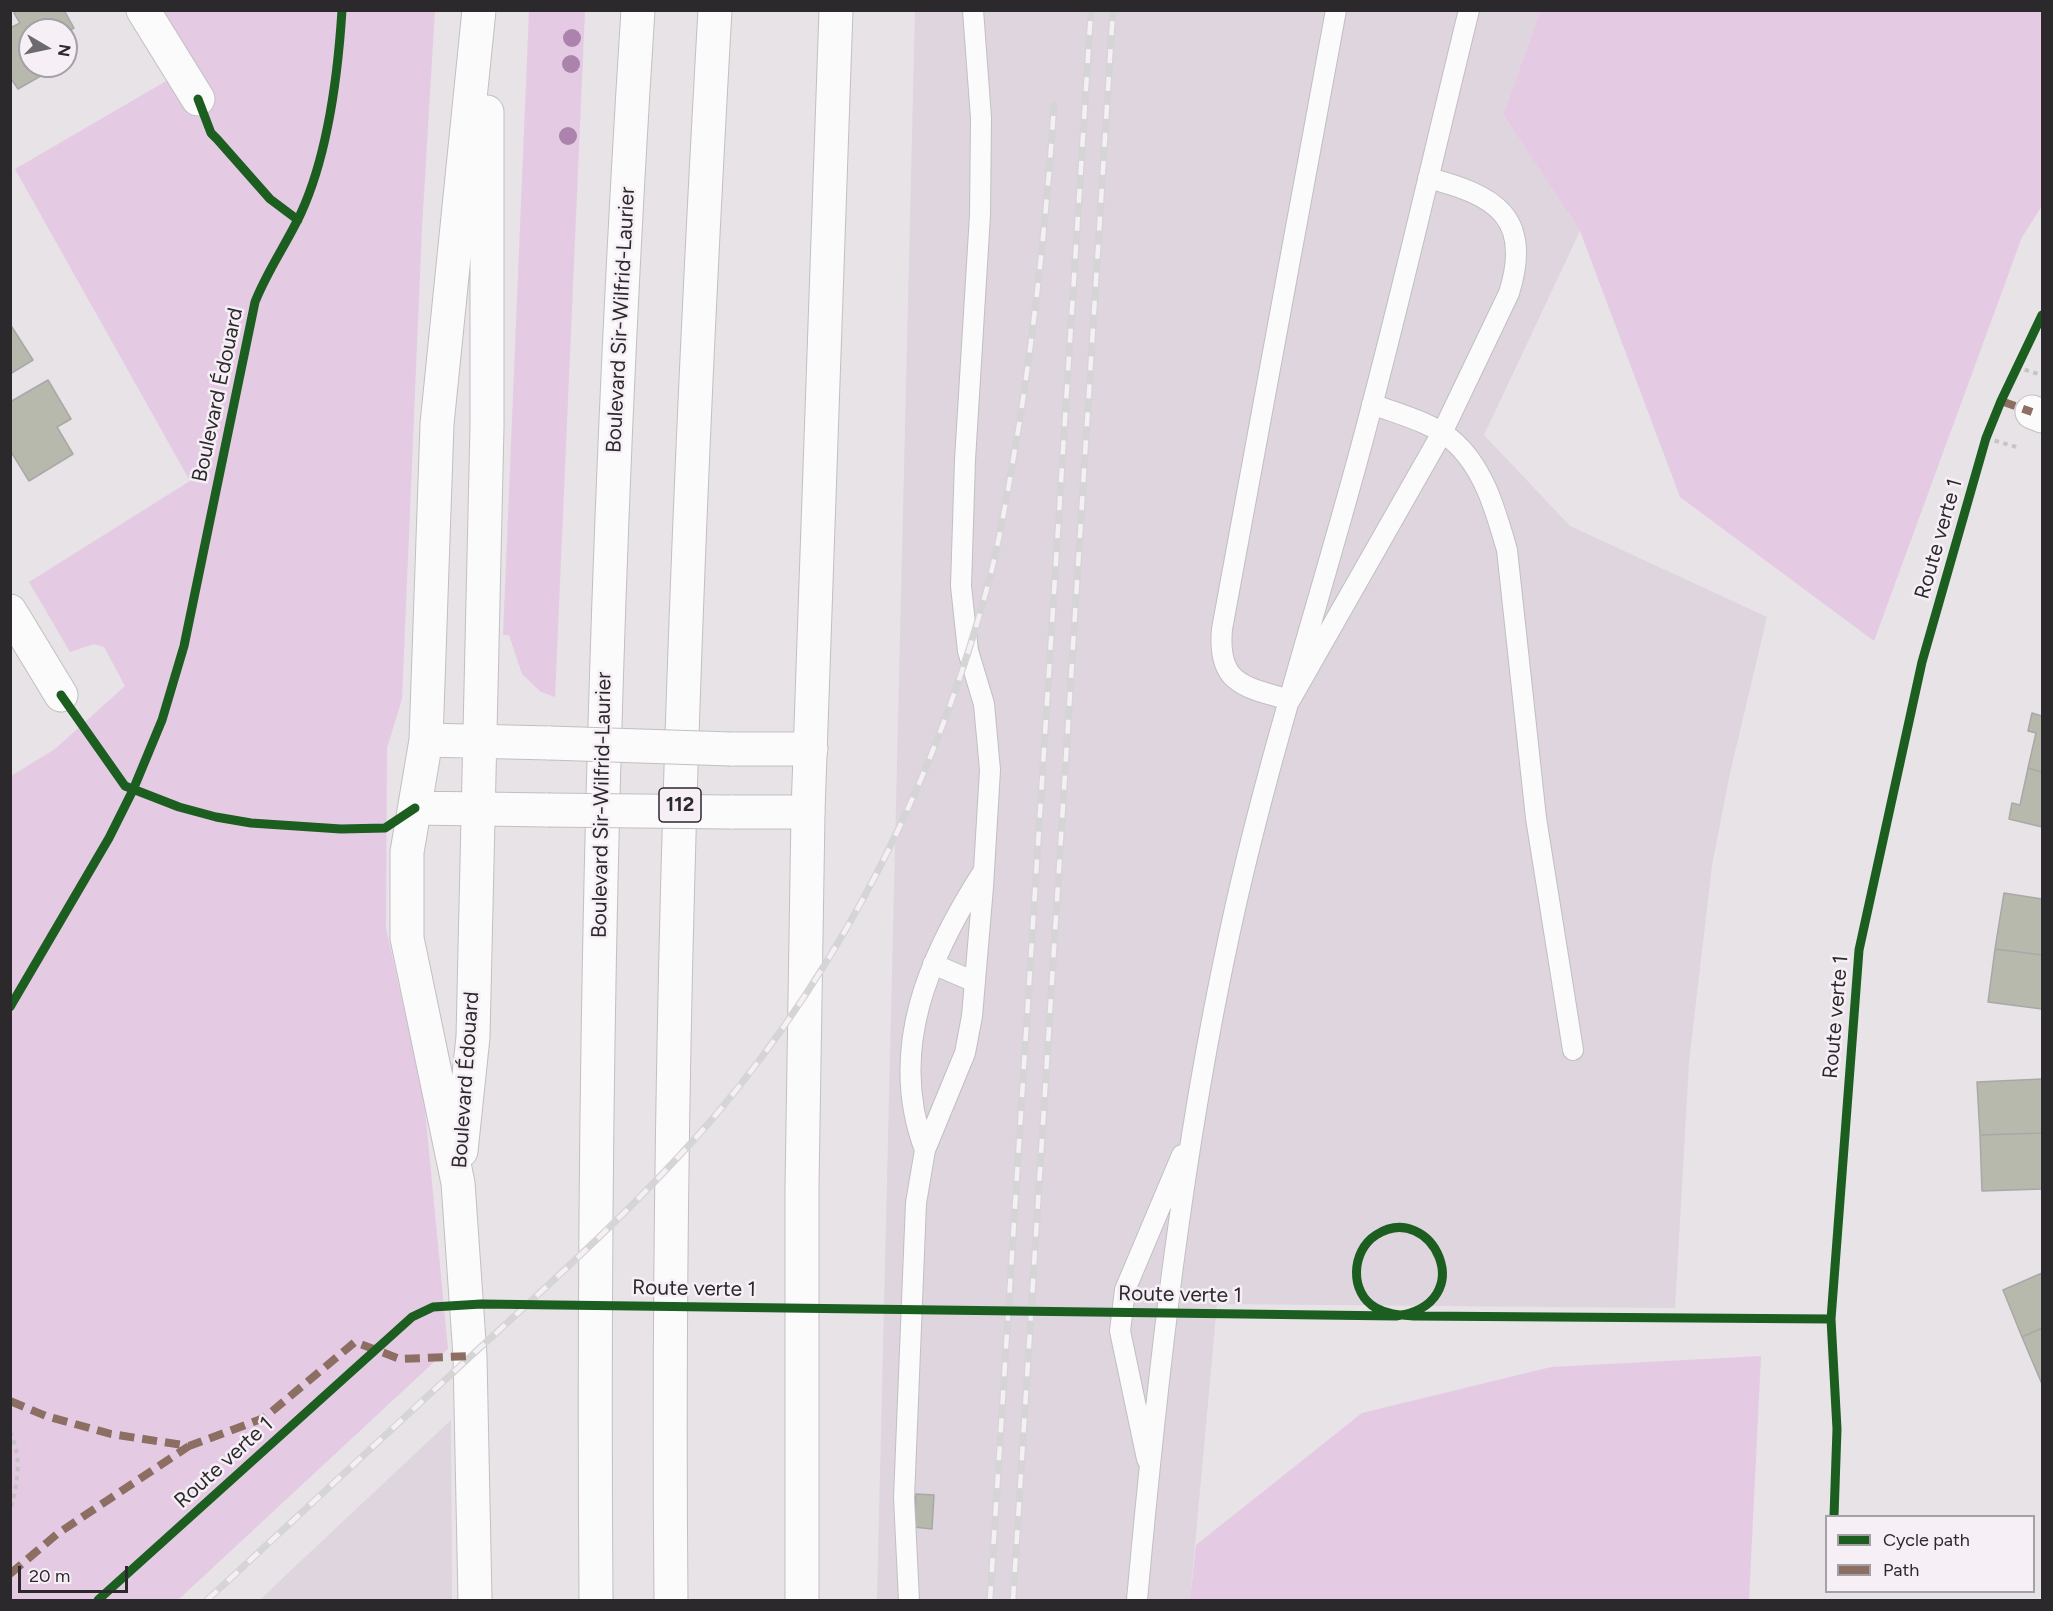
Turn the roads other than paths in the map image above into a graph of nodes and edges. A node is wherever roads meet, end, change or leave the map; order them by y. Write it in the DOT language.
graph roads {
  1 [pos="143,10"];
  2 [pos="479,10"];
  3 [pos="488,10"];
  4 [pos="638,10"];
  5 [pos="715,10"];
  6 [pos="836,10"];
  7 [pos="973,10"];
  8 [pos="1336,10"];
  9 [pos="1469,10"];
  10 [pos="198,99"];
  11 [pos="1428,178"];
  12 [pos="1372,404"];
  13 [pos="1442,433"];
  14 [pos="10,611"];
  15 [pos="61,695"];
  16 [pos="1290,700"];
  17 [pos="426,740"];
  18 [pos="478,741"];
  19 [pos="810,749"];
  20 [pos="415,808"];
  21 [pos="476,809"];
  22 [pos="808,812"];
  23 [pos="984,870"];
  24 [pos="933,964"];
  25 [pos="975,982"];
  26 [pos="1573,1050"];
  27 [pos="1194,1128"];
  28 [pos="925,1150"];
  29 [pos="458,1183"];
  30 [pos="1150,1475"];
  31 [pos="475,1600"];
  32 [pos="597,1600"];
  33 [pos="671,1600"];
  34 [pos="801,1600"];
  35 [pos="909,1600"];
  36 [pos="1137,1600"];
  1 -- 10 [label="main road"];
  2 -- 17 [label="main road, Boulevard Édouard"];
  3 -- 18 [label="main road, Boulevard Édouard"];
  4 -- 32 [label="main road, Boulevard Sir-Wilfrid-Laurier"];
  5 -- 33 [label="main road, 112"];
  6 -- 19 [label="main road"];
  7 -- 23 [label="lane"];
  8 -- 16 [label="lane"];
  9 -- 11 [label="lane"];
  11 -- 12 [label="lane"];
  11 -- 13 [label="lane"];
  12 -- 13 [label="lane"];
  12 -- 16 [label="lane"];
  13 -- 16 [label="lane"];
  13 -- 26 [label="lane"];
  14 -- 15 [label="main road"];
  16 -- 27 [label="lane"];
  17 -- 18 [label="main road"];
  17 -- 20 [label="main road, Boulevard Édouard"];
  18 -- 19 [label="main road, bridge"];
  18 -- 21 [label="main road, Boulevard Édouard"];
  19 -- 22 [label="main road"];
  20 -- 21 [label="main road"];
  20 -- 29 [label="main road, Boulevard Édouard"];
  21 -- 22 [label="main road, bridge"];
  21 -- 29 [label="main road, Boulevard Édouard"];
  22 -- 34 [label="main road"];
  23 -- 24 [label="lane"];
  23 -- 25 [label="lane"];
  24 -- 25 [label="lane"];
  24 -- 28 [label="lane"];
  25 -- 28 [label="lane"];
  27 -- 30 [label="lane"];
  27 -- 30 [label="lane"];
  28 -- 35 [label="lane"];
  29 -- 31 [label="main road"];
  30 -- 36 [label="lane"];
}
